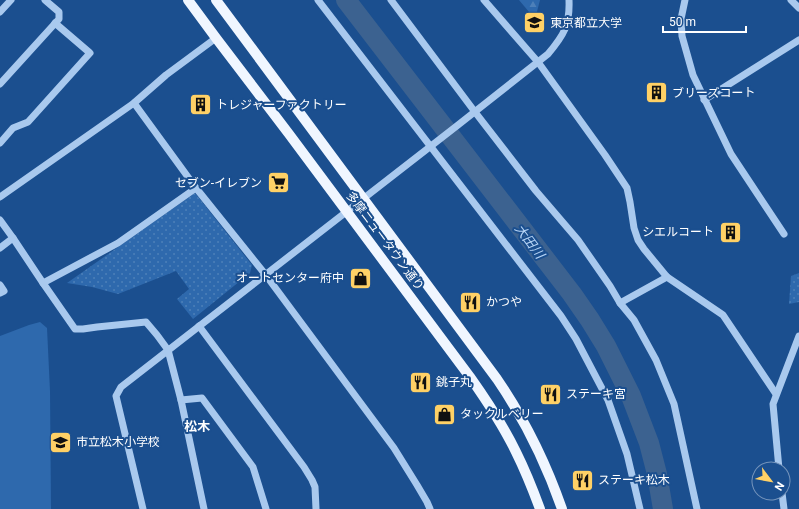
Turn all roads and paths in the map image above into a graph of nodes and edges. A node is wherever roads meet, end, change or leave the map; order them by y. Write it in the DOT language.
graph roads {
  1 [pos="11,0"];
  2 [pos="45,0"];
  3 [pos="188,0"];
  4 [pos="216,0"];
  5 [pos="318,0"];
  6 [pos="391,0"];
  7 [pos="484,0"];
  8 [pos="569,0"];
  9 [pos="685,0"];
  10 [pos="791,0"];
  11 [pos="799,8"];
  12 [pos="0,12"];
  13 [pos="55,23"];
  14 [pos="216,38"];
  15 [pos="799,40"];
  16 [pos="538,62"];
  17 [pos="0,84"];
  18 [pos="704,100"];
  19 [pos="134,103"];
  20 [pos="475,112"];
  21 [pos="0,143"];
  22 [pos="431,146"];
  23 [pos="196,188"];
  24 [pos="0,196"];
  25 [pos="363,198"];
  26 [pos="347,211"];
  27 [pos="0,220"];
  28 [pos="784,234"];
  29 [pos="13,238"];
  30 [pos="0,248"];
  31 [pos="265,274"];
  32 [pos="667,277"];
  33 [pos="42,283"];
  34 [pos="0,285"];
  35 [pos="0,293"];
  36 [pos="620,303"];
  37 [pos="199,326"];
  38 [pos="799,336"];
  39 [pos="168,350"];
  40 [pos="776,394"];
  41 [pos="181,400"];
  42 [pos="778,461"];
  43 [pos="143,509"];
  44 [pos="204,509"];
  45 [pos="266,509"];
  46 [pos="316,509"];
  47 [pos="430,509"];
  48 [pos="540,509"];
  49 [pos="562,509"];
  50 [pos="640,509"];
  51 [pos="697,509"];
  1 -- 12 [label="street"];
  2 -- 13 [label="street"];
  3 -- 14 [label="main road, 多摩ニュータウン通り"];
  4 -- 25 [label="main road, 多摩ニュータウン通り"];
  5 -- 22 [label="street"];
  6 -- 20 [label="street"];
  7 -- 16 [label="street"];
  8 -- 16 [label="street"];
  9 -- 18 [label="street"];
  10 -- 11 [label="street"];
  13 -- 17 [label="street"];
  13 -- 21 [label="street"];
  14 -- 19 [label="street"];
  14 -- 26 [label="main road, 多摩ニュータウン通り"];
  15 -- 18 [label="street"];
  16 -- 20 [label="street"];
  16 -- 32 [label="street"];
  18 -- 28 [label="street"];
  19 -- 23 [label="street"];
  19 -- 24 [label="street"];
  20 -- 22 [label="street"];
  20 -- 36 [label="street"];
  22 -- 25 [label="street"];
  22 -- 50 [label="street"];
  23 -- 31 [label="street"];
  23 -- 33 [label="street"];
  25 -- 26 [label="street"];
  25 -- 49 [label="main road, 多摩ニュータウン通り"];
  26 -- 31 [label="street"];
  26 -- 48 [label="main road, 多摩ニュータウン通り"];
  27 -- 29 [label="street"];
  29 -- 30 [label="street"];
  29 -- 33 [label="street"];
  31 -- 37 [label="street"];
  31 -- 47 [label="street"];
  32 -- 36 [label="street"];
  32 -- 40 [label="street"];
  33 -- 39 [label="street"];
  34 -- 35 [label="street"];
  36 -- 51 [label="street"];
  37 -- 39 [label="street"];
  37 -- 46 [label="street"];
  38 -- 40 [label="street"];
  39 -- 41 [label="street"];
  39 -- 43 [label="street"];
  40 -- 42 [label="street"];
  41 -- 44 [label="street"];
  41 -- 45 [label="street"];
}
